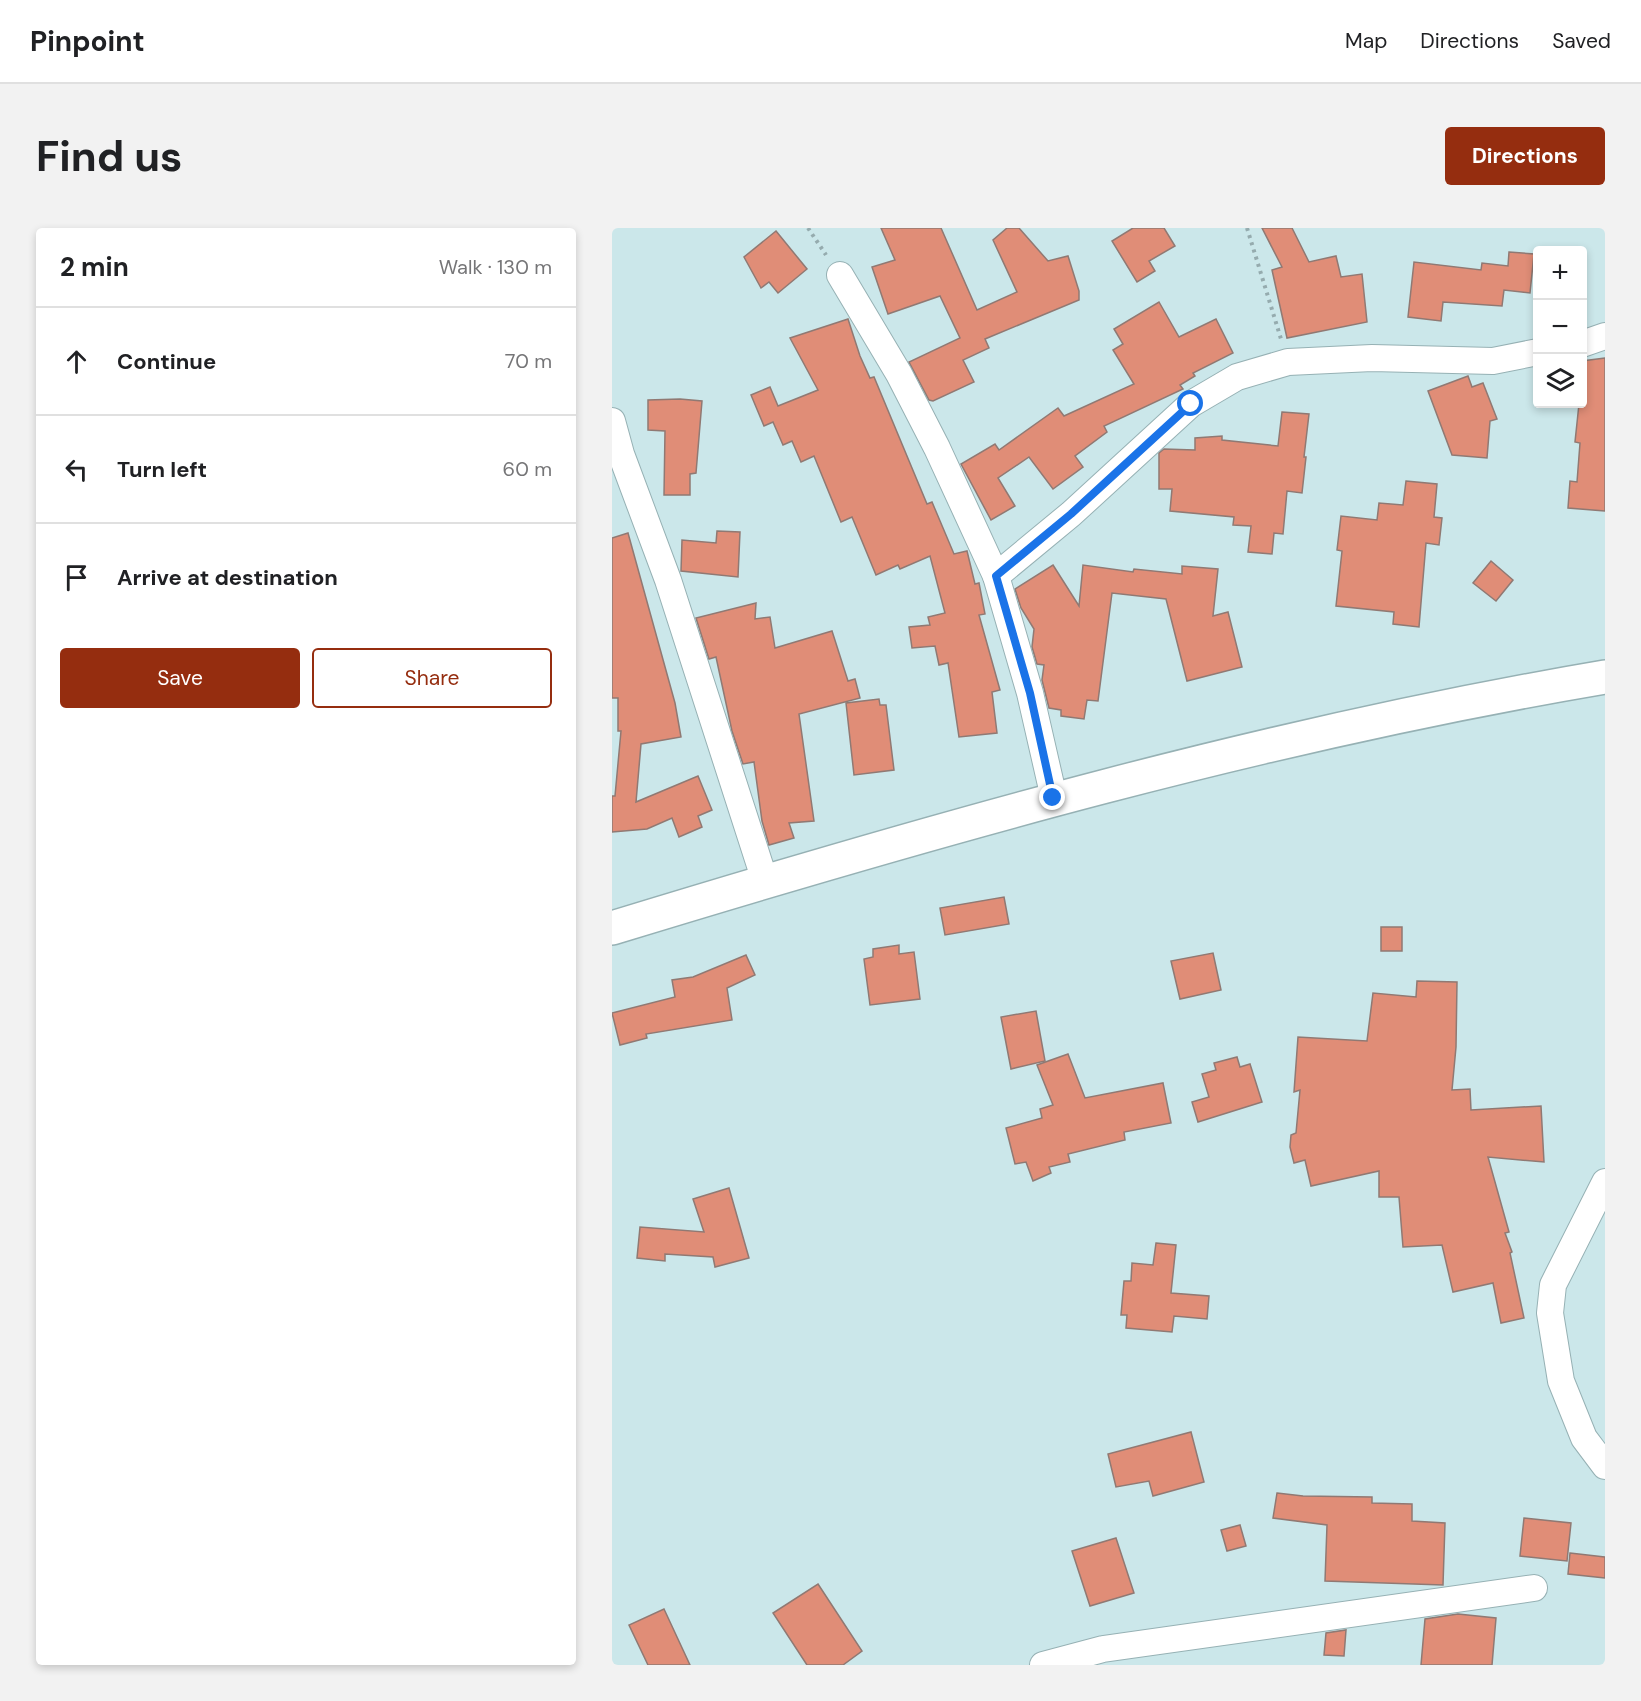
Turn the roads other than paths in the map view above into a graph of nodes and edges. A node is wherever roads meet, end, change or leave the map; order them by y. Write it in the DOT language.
graph roads {
  1 [pos="840,275"];
  2 [pos="1605,336"];
  3 [pos="1587,342"];
  4 [pos="1533,353"];
  5 [pos="612,421"];
  6 [pos="996,576"];
  7 [pos="1605,677"];
  8 [pos="1053,798"];
  9 [pos="765,881"];
  10 [pos="612,928"];
  11 [pos="1605,1182"];
  12 [pos="1605,1466"];
  13 [pos="1534,1588"];
  14 [pos="1043,1665"];
  1 -- 6 [label="street"];
  2 -- 3 [label="street"];
  4 -- 6 [label="street"];
  5 -- 9 [label="street"];
  6 -- 8 [label="street"];
  7 -- 8 [label="highway"];
  8 -- 9 [label="highway"];
  9 -- 10 [label="highway"];
  11 -- 12 [label="street"];
  13 -- 14 [label="street"];
}
